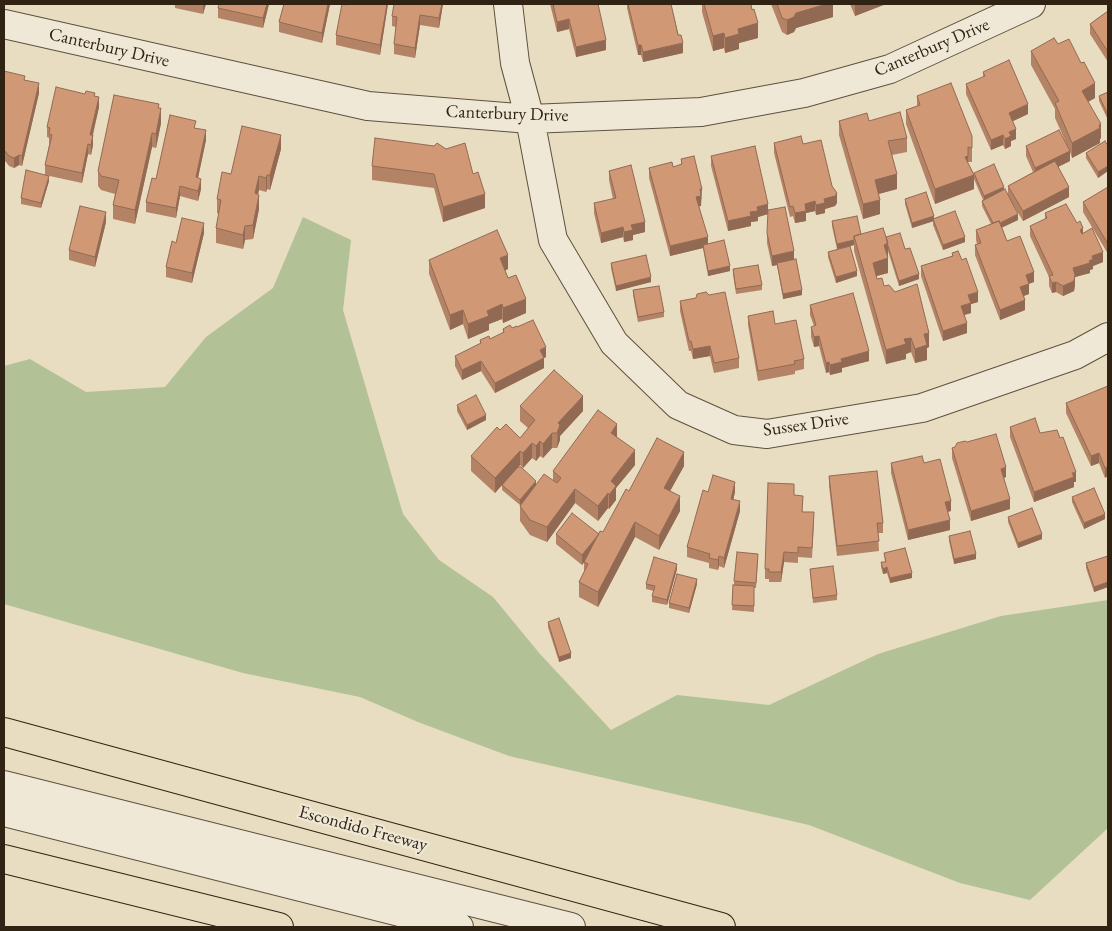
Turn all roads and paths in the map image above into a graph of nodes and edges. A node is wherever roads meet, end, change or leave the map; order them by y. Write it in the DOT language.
graph roads {
  1 [pos="508,4"];
  2 [pos="1031,4"];
  3 [pos="4,24"];
  4 [pos="530,119"];
  5 [pos="1108,337"];
  6 [pos="4,732"];
  7 [pos="4,785"];
  8 [pos="4,812"];
  9 [pos="4,859"];
  10 [pos="279,927"];
  11 [pos="459,927"];
  12 [pos="571,927"];
  13 [pos="721,927"];
  1 -- 4 [label="street, Sussex Drive"];
  2 -- 4 [label="street, Canterbury Drive"];
  3 -- 4 [label="street, Canterbury Drive"];
  4 -- 5 [label="street, Sussex Drive"];
  6 -- 13 [label="highway, Escondido Freeway"];
  7 -- 12 [label="street"];
  8 -- 11 [label="street"];
  9 -- 10 [label="highway"];
}
